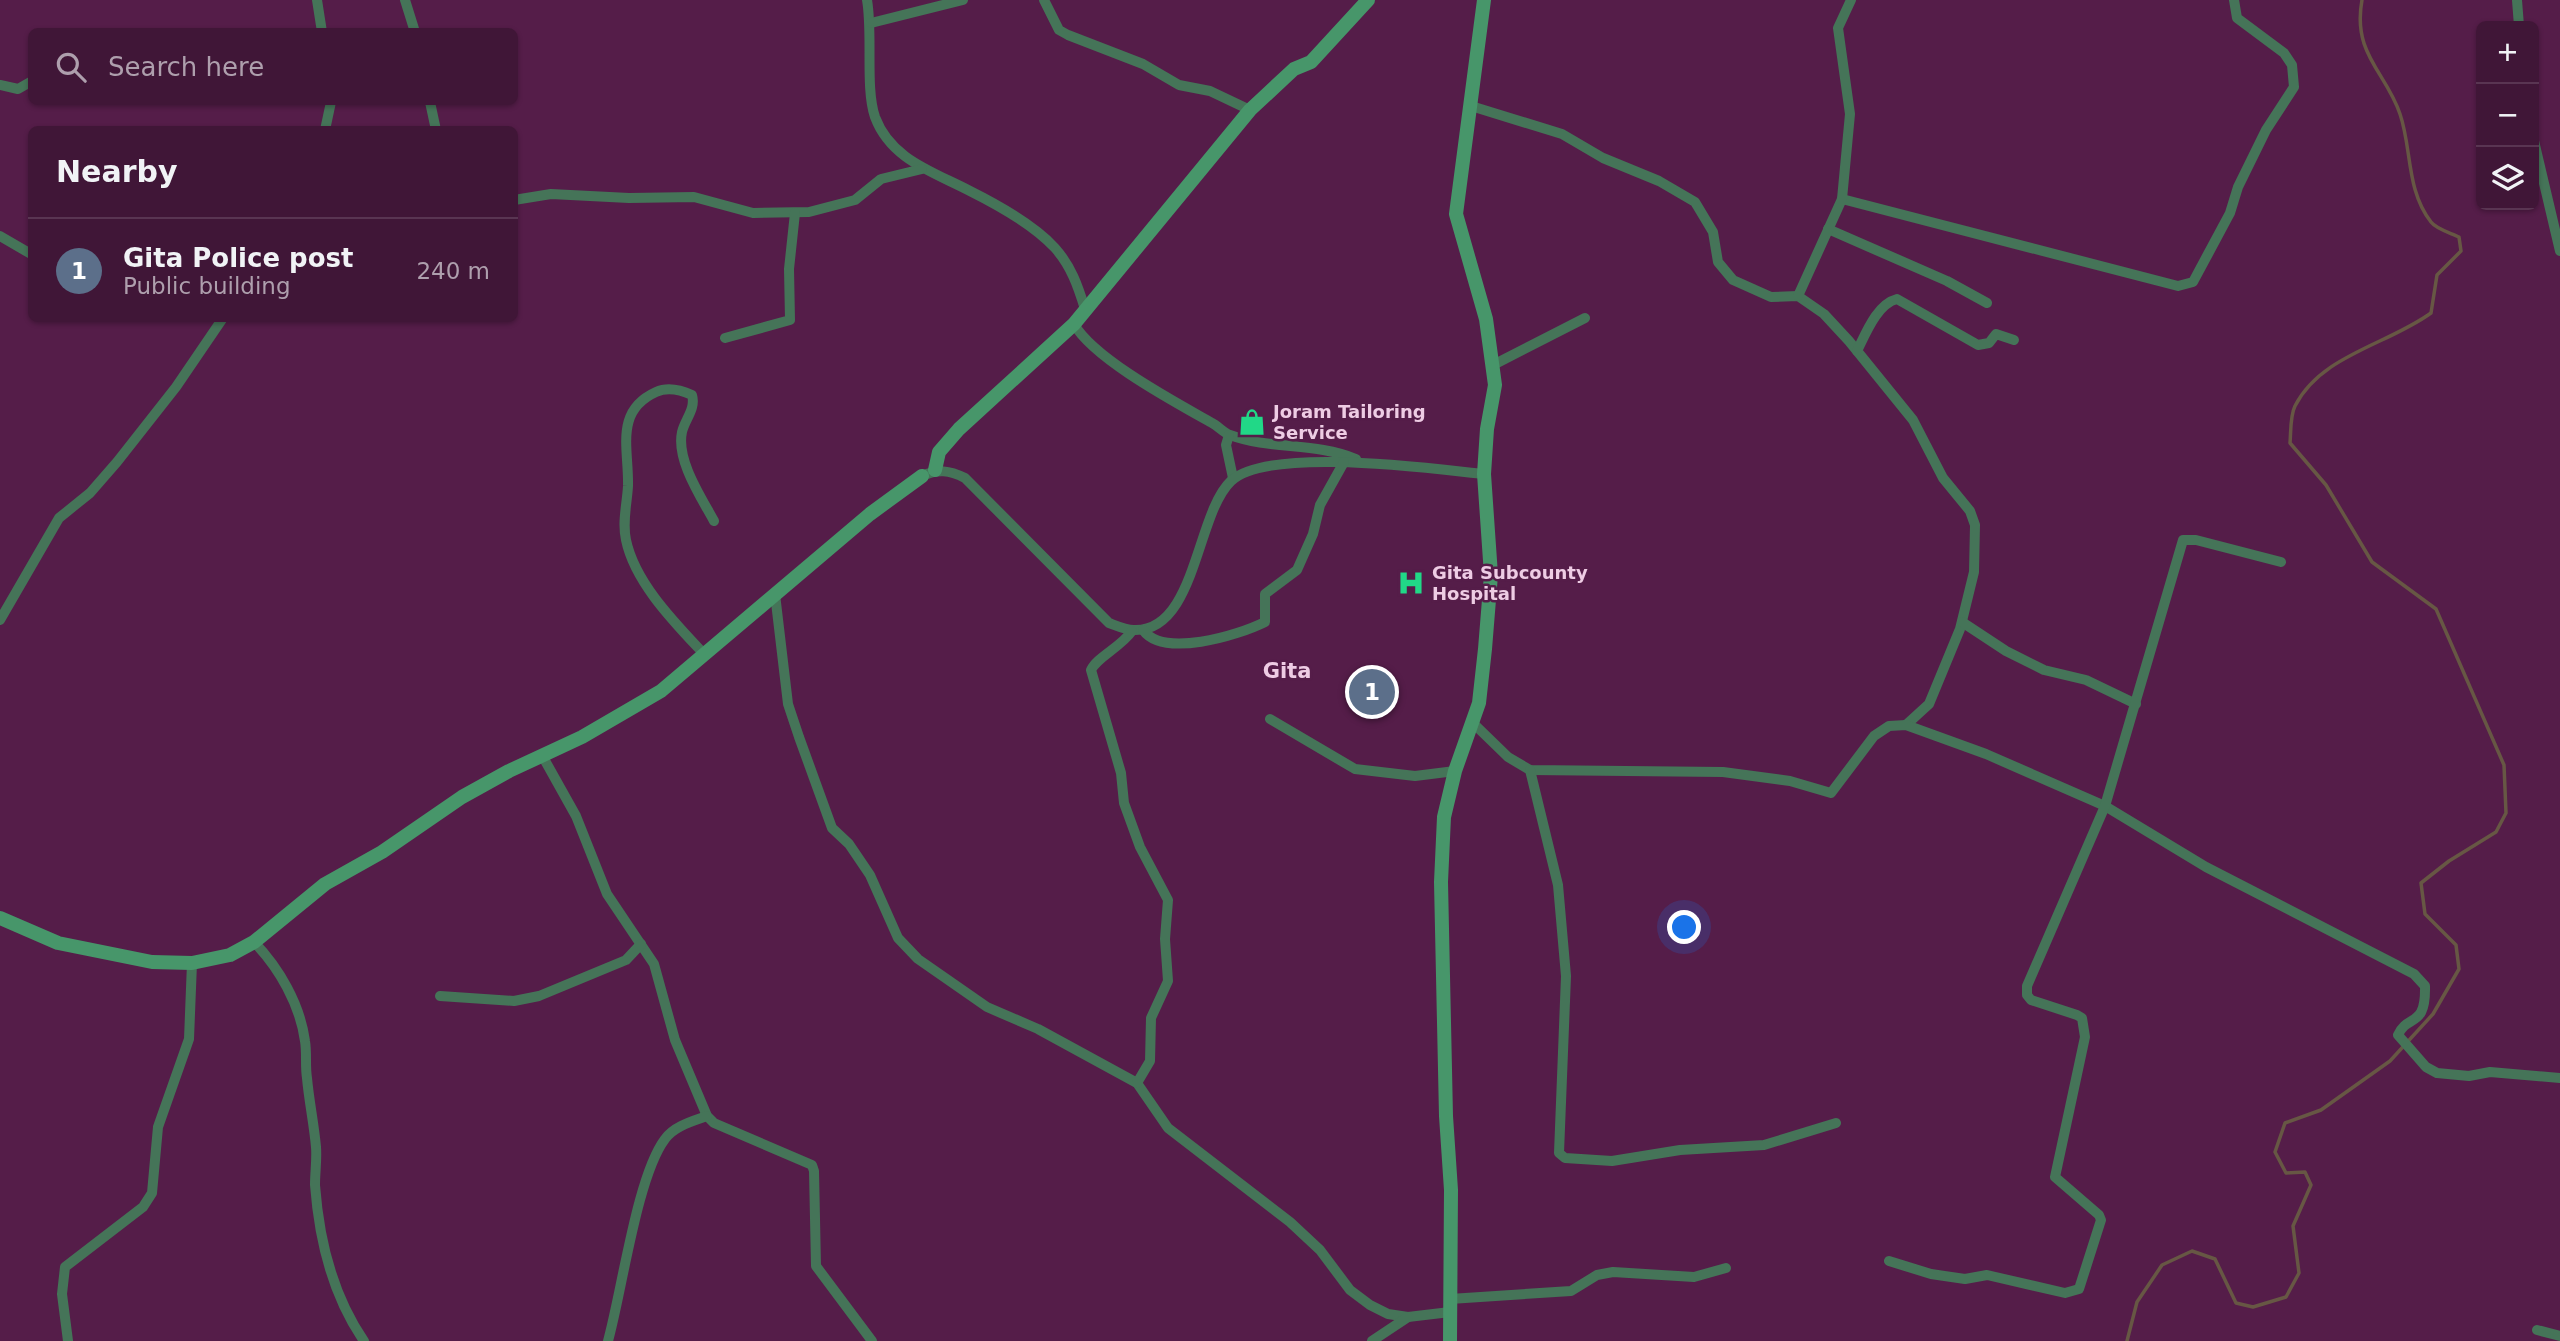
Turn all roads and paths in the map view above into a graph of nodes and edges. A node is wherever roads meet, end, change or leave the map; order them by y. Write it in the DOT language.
graph roads {
  1 [pos="317,0"];
  2 [pos="405,0"];
  3 [pos="867,0"];
  4 [pos="963,0"];
  5 [pos="1044,0"];
  6 [pos="1368,0"];
  7 [pos="1484,0"];
  8 [pos="1851,0"];
  9 [pos="2235,0"];
  10 [pos="2517,0"];
  11 [pos="2519,21"];
  12 [pos="871,23"];
  13 [pos="321,28"];
  14 [pos="414,28"];
  15 [pos="28,83"];
  16 [pos="0,85"];
  17 [pos="330,105"];
  18 [pos="431,105"];
  19 [pos="1471,106"];
  20 [pos="1250,110"];
  21 [pos="326,126"];
  22 [pos="435,126"];
  23 [pos="2535,147"];
  24 [pos="922,169"];
  25 [pos="518,199"];
  26 [pos="1842,199"];
  27 [pos="795,213"];
  28 [pos="1828,229"];
  29 [pos="0,236"];
  30 [pos="2560,251"];
  31 [pos="28,252"];
  32 [pos="1798,296"];
  33 [pos="1987,303"];
  34 [pos="1085,309"];
  35 [pos="1585,318"];
  36 [pos="220,322"];
  37 [pos="1074,324"];
  38 [pos="725,338"];
  39 [pos="2014,340"];
  40 [pos="1857,351"];
  41 [pos="1495,365"];
  42 [pos="1229,435"];
  43 [pos="1345,462"];
  44 [pos="1365,463"];
  45 [pos="928,473"];
  46 [pos="1484,474"];
  47 [pos="1233,478"];
  48 [pos="714,521"];
  49 [pos="2281,562"];
  50 [pos="775,594"];
  51 [pos="0,620"];
  52 [pos="1962,622"];
  53 [pos="1137,630"];
  54 [pos="704,654"];
  55 [pos="2136,704"];
  56 [pos="1270,719"];
  57 [pos="1474,724"];
  58 [pos="1906,725"];
  59 [pos="542,757"];
  60 [pos="1455,771"];
  61 [pos="1530,771"];
  62 [pos="2105,806"];
  63 [pos="0,918"];
  64 [pos="254,942"];
  65 [pos="641,944"];
  66 [pos="192,963"];
  67 [pos="440,996"];
  68 [pos="2560,1078"];
  69 [pos="1138,1083"];
  70 [pos="707,1116"];
  71 [pos="1836,1123"];
  72 [pos="1889,1261"];
  73 [pos="1726,1268"];
  74 [pos="1450,1305"];
  75 [pos="1408,1317"];
  76 [pos="2537,1330"];
  77 [pos="2560,1336"];
  78 [pos="68,1341"];
  79 [pos="364,1341"];
  80 [pos="608,1341"];
  81 [pos="872,1341"];
  82 [pos="1372,1341"];
  83 [pos="1450,1341"];
  1 -- 13 [label="street"];
  2 -- 14 [label="street"];
  3 -- 12 [label="street"];
  4 -- 12 [label="street"];
  5 -- 20 [label="street"];
  6 -- 20 [label="street"];
  7 -- 19 [label="street"];
  8 -- 26 [label="street"];
  9 -- 26 [label="street"];
  10 -- 11 [label="street"];
  12 -- 24 [label="street"];
  15 -- 16 [label="street"];
  17 -- 21 [label="street"];
  18 -- 22 [label="street"];
  19 -- 32 [label="street"];
  19 -- 41 [label="street"];
  20 -- 34 [label="street"];
  23 -- 30 [label="street"];
  24 -- 27 [label="street"];
  24 -- 34 [label="street"];
  25 -- 27 [label="street"];
  26 -- 28 [label="street"];
  27 -- 38 [label="street"];
  28 -- 32 [label="street"];
  28 -- 33 [label="street"];
  29 -- 31 [label="street"];
  32 -- 40 [label="street"];
  34 -- 37 [label="street"];
  35 -- 41 [label="street"];
  36 -- 51 [label="street"];
  37 -- 42 [label="street"];
  37 -- 45 [label="street"];
  39 -- 40 [label="street"];
  40 -- 52 [label="street"];
  41 -- 46 [label="street"];
  42 -- 44 [label="street"];
  42 -- 47 [label="street"];
  43 -- 44 [label="street"];
  43 -- 47 [label="street"];
  43 -- 53 [label="street"];
  44 -- 46 [label="street"];
  45 -- 50 [label="street"];
  45 -- 53 [label="street"];
  46 -- 57 [label="street"];
  47 -- 53 [label="street"];
  48 -- 54 [label="street"];
  49 -- 55 [label="street"];
  50 -- 54 [label="street"];
  50 -- 69 [label="street"];
  52 -- 55 [label="street"];
  52 -- 58 [label="street"];
  53 -- 69 [label="street"];
  54 -- 59 [label="street"];
  55 -- 62 [label="street"];
  56 -- 60 [label="street"];
  57 -- 60 [label="street"];
  57 -- 61 [label="street"];
  58 -- 61 [label="street"];
  58 -- 62 [label="street"];
  59 -- 64 [label="street"];
  59 -- 65 [label="street"];
  60 -- 74 [label="street"];
  61 -- 71 [label="street"];
  62 -- 68 [label="street"];
  62 -- 72 [label="street"];
  63 -- 66 [label="street"];
  64 -- 66 [label="street"];
  64 -- 79 [label="street"];
  65 -- 67 [label="street"];
  65 -- 70 [label="street"];
  66 -- 78 [label="street"];
  69 -- 75 [label="street"];
  70 -- 80 [label="street"];
  70 -- 81 [label="street"];
  73 -- 74 [label="street"];
  74 -- 75 [label="street"];
  74 -- 83 [label="street"];
  75 -- 82 [label="street"];
  76 -- 77 [label="street"];
}
